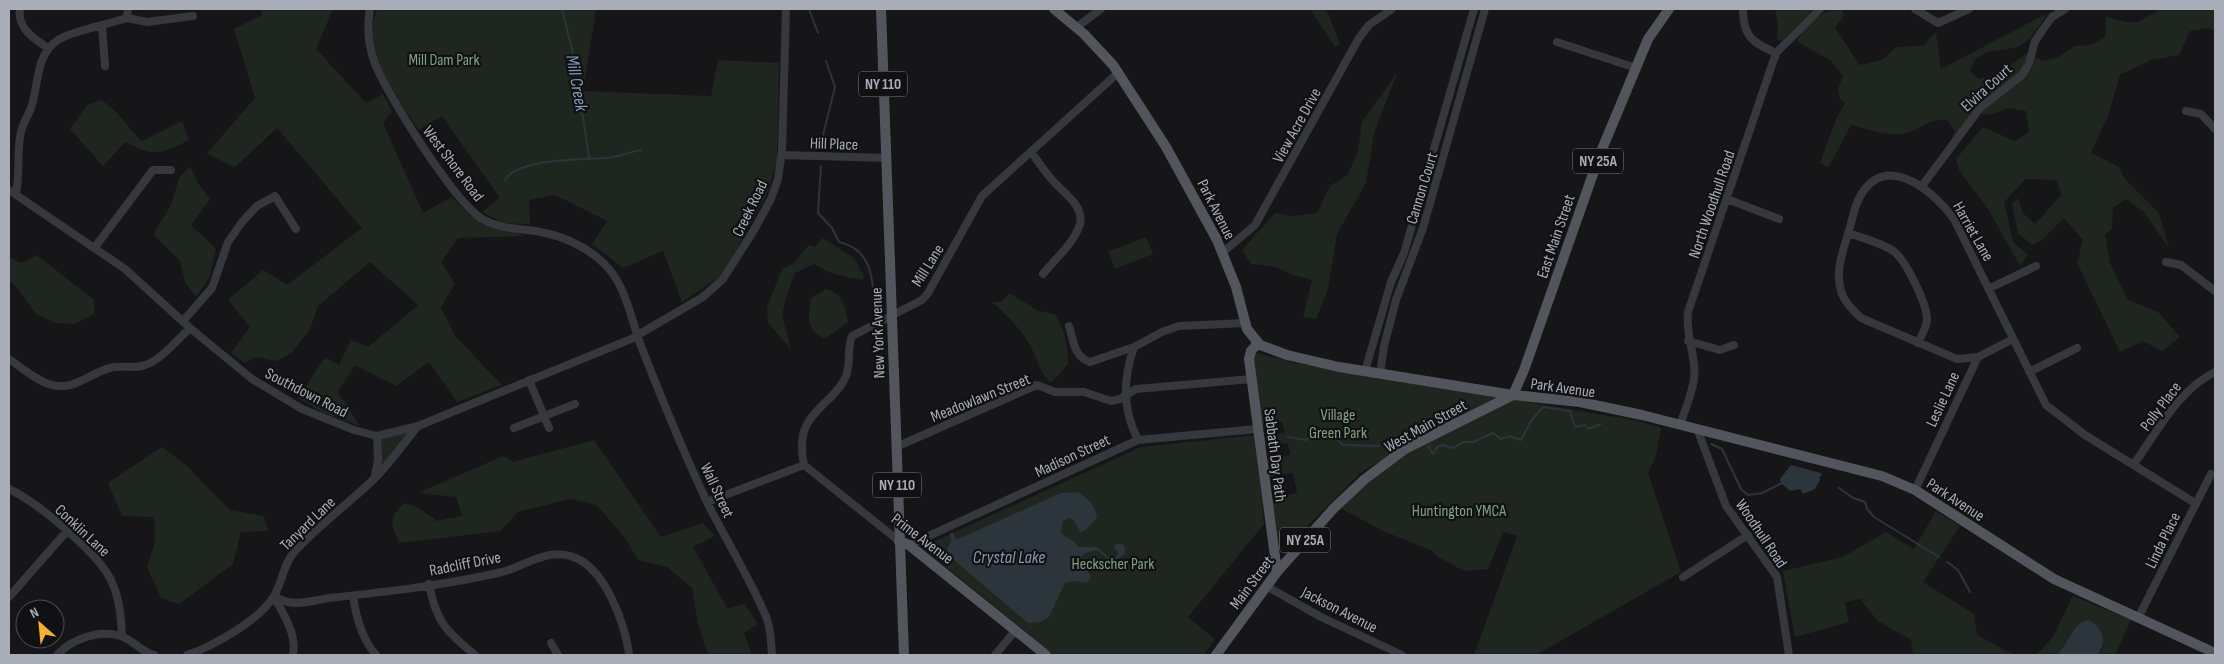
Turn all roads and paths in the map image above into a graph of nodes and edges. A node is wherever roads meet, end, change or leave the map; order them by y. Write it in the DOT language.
graph roads {
  1 [pos="20,9"];
  2 [pos="128,9"];
  3 [pos="370,9"];
  4 [pos="786,9"];
  5 [pos="881,9"];
  6 [pos="1054,9"];
  7 [pos="1101,9"];
  8 [pos="1392,9"];
  9 [pos="1669,9"];
  10 [pos="1743,9"];
  11 [pos="1820,9"];
  12 [pos="1915,9"];
  13 [pos="1969,9"];
  14 [pos="2065,9"];
  15 [pos="1474,10"];
  16 [pos="1484,11"];
  17 [pos="193,16"];
  18 [pos="127,18"];
  19 [pos="102,26"];
  20 [pos="1077,27"];
  21 [pos="1558,42"];
  22 [pos="48,48"];
  23 [pos="1776,52"];
  24 [pos="106,66"];
  25 [pos="1636,68"];
  26 [pos="1118,72"];
  27 [pos="2186,111"];
  28 [pos="1444,115"];
  29 [pos="1454,117"];
  30 [pos="2215,129"];
  31 [pos="1031,152"];
  32 [pos="782,155"];
  33 [pos="886,158"];
  34 [pos="171,170"];
  35 [pos="1922,186"];
  36 [pos="12,192"];
  37 [pos="1727,200"];
  38 [pos="1417,209"];
  39 [pos="1428,212"];
  40 [pos="1779,219"];
  41 [pos="296,229"];
  42 [pos="1848,233"];
  43 [pos="95,247"];
  44 [pos="1222,253"];
  45 [pos="2166,262"];
  46 [pos="1398,265"];
  47 [pos="2036,266"];
  48 [pos="1408,268"];
  49 [pos="1043,274"];
  50 [pos="1990,288"];
  51 [pos="2215,291"];
  52 [pos="891,316"];
  53 [pos="1381,317"];
  54 [pos="1391,318"];
  55 [pos="182,321"];
  56 [pos="1246,323"];
  57 [pos="1069,326"];
  58 [pos="190,328"];
  59 [pos="637,335"];
  60 [pos="2013,339"];
  61 [pos="1688,341"];
  62 [pos="1918,343"];
  63 [pos="1257,344"];
  64 [pos="1734,345"];
  65 [pos="1134,347"];
  66 [pos="2077,348"];
  67 [pos="1978,357"];
  68 [pos="9,359"];
  69 [pos="1249,359"];
  70 [pos="1365,371"];
  71 [pos="2030,372"];
  72 [pos="2215,372"];
  73 [pos="1380,374"];
  74 [pos="1252,379"];
  75 [pos="529,380"];
  76 [pos="1126,394"];
  77 [pos="1513,395"];
  78 [pos="575,404"];
  79 [pos="545,416"];
  80 [pos="1680,425"];
  81 [pos="418,426"];
  82 [pos="514,428"];
  83 [pos="549,428"];
  84 [pos="1257,428"];
  85 [pos="1698,431"];
  86 [pos="377,436"];
  87 [pos="1138,440"];
  88 [pos="896,447"];
  89 [pos="2134,464"];
  90 [pos="804,465"];
  91 [pos="2212,474"];
  92 [pos="374,478"];
  93 [pos="9,489"];
  94 [pos="1915,490"];
  95 [pos="707,502"];
  96 [pos="2195,502"];
  97 [pos="1334,508"];
  98 [pos="67,532"];
  99 [pos="1748,535"];
  100 [pos="899,541"];
  101 [pos="909,545"];
  102 [pos="1277,572"];
  103 [pos="1683,577"];
  104 [pos="429,584"];
  105 [pos="1266,586"];
  106 [pos="353,596"];
  107 [pos="9,597"];
  108 [pos="274,597"];
  109 [pos="2138,618"];
  110 [pos="1015,631"];
  111 [pos="122,636"];
  112 [pos="551,643"];
  113 [pos="2215,653"];
  114 [pos="57,655"];
  115 [pos="150,655"];
  116 [pos="187,655"];
  117 [pos="293,655"];
  118 [pos="376,655"];
  119 [pos="474,655"];
  120 [pos="558,655"];
  121 [pos="629,655"];
  122 [pos="772,655"];
  123 [pos="904,655"];
  124 [pos="995,655"];
  125 [pos="1046,655"];
  126 [pos="1216,655"];
  127 [pos="1402,655"];
  128 [pos="1789,655"];
  1 -- 22 [label="street"];
  2 -- 18 [label="street"];
  3 -- 59 [label="street, West Shore Road"];
  4 -- 32 [label="street, Creek Road"];
  5 -- 33 [label="main road, New York Avenue / NY 110"];
  6 -- 20 [label="main road, Park Avenue"];
  7 -- 20 [label="street"];
  8 -- 44 [label="street, View Acre Drive"];
  9 -- 25 [label="main road, East Main Street / NY 25A"];
  10 -- 23 [label="street"];
  11 -- 23 [label="street"];
  12 -- 13 [label="street"];
  14 -- 35 [label="street, Elvira Court"];
  15 -- 16 [label="street"];
  15 -- 28 [label="street, Cannon Court"];
  16 -- 29 [label="street, Cannon Court"];
  17 -- 18 [label="street"];
  18 -- 19 [label="street"];
  19 -- 22 [label="street"];
  19 -- 24 [label="street"];
  20 -- 26 [label="main road, Park Avenue"];
  21 -- 25 [label="street"];
  22 -- 36 [label="street"];
  23 -- 37 [label="street, North Woodhull Road"];
  25 -- 77 [label="main road, East Main Street / NY 25A"];
  26 -- 31 [label="street, Mill Lane"];
  26 -- 44 [label="main road, Park Avenue"];
  27 -- 30 [label="street"];
  28 -- 29 [label="street"];
  28 -- 38 [label="street, Cannon Court"];
  29 -- 39 [label="street, Cannon Court"];
  31 -- 49 [label="street"];
  31 -- 52 [label="street, Mill Lane"];
  32 -- 33 [label="street, Hill Place"];
  32 -- 59 [label="street, Creek Road"];
  33 -- 52 [label="main road, New York Avenue / NY 110"];
  34 -- 43 [label="street"];
  35 -- 42 [label="street, Harriet Lane"];
  35 -- 50 [label="street, Harriet Lane"];
  36 -- 43 [label="street, Southdown Road"];
  37 -- 40 [label="street"];
  37 -- 61 [label="street, North Woodhull Road"];
  38 -- 39 [label="street"];
  38 -- 46 [label="street, Cannon Court"];
  39 -- 48 [label="street, Cannon Court"];
  41 -- 55 [label="street"];
  42 -- 62 [label="street"];
  42 -- 62 [label="street, Harriet Lane"];
  43 -- 55 [label="street, Southdown Road"];
  44 -- 56 [label="main road, Park Avenue"];
  45 -- 51 [label="street"];
  46 -- 48 [label="street"];
  46 -- 53 [label="street, Cannon Court"];
  47 -- 50 [label="street"];
  48 -- 54 [label="street, Cannon Court"];
  50 -- 60 [label="street, Harriet Lane"];
  52 -- 88 [label="main road, New York Avenue / NY 110"];
  52 -- 90 [label="street, Mill Lane"];
  53 -- 54 [label="street"];
  53 -- 70 [label="street, Cannon Court"];
  54 -- 73 [label="street, Cannon Court"];
  55 -- 58 [label="street, Southdown Road"];
  56 -- 63 [label="main road, Park Avenue"];
  56 -- 65 [label="street"];
  56 -- 69 [label="main road, Sabbath Day Path"];
  57 -- 65 [label="street"];
  58 -- 68 [label="street"];
  58 -- 86 [label="street, Southdown Road"];
  59 -- 75 [label="street, Southdown Road"];
  59 -- 95 [label="street, Wall Street"];
  60 -- 67 [label="street"];
  60 -- 71 [label="street, Harriet Lane"];
  61 -- 64 [label="street"];
  61 -- 80 [label="street, North Woodhull Road"];
  62 -- 67 [label="street, Harriet Lane"];
  63 -- 69 [label="main road"];
  63 -- 70 [label="main road, Park Avenue"];
  65 -- 76 [label="street"];
  66 -- 71 [label="street"];
  67 -- 94 [label="street, Leslie Lane"];
  69 -- 74 [label="main road, Sabbath Day Path"];
  70 -- 73 [label="main road, Park Avenue"];
  71 -- 89 [label="street, Harriet Lane"];
  72 -- 89 [label="street, Polly Place"];
  73 -- 77 [label="main road, Park Avenue"];
  74 -- 76 [label="street, Meadowlawn Street"];
  74 -- 84 [label="main road, Sabbath Day Path"];
  75 -- 79 [label="street"];
  75 -- 81 [label="street, Southdown Road"];
  76 -- 87 [label="street"];
  76 -- 88 [label="street, Meadowlawn Street"];
  77 -- 80 [label="main road, Park Avenue"];
  77 -- 97 [label="main road, West Main Street / NY 25A"];
  78 -- 79 [label="street"];
  79 -- 82 [label="street"];
  79 -- 83 [label="street"];
  80 -- 85 [label="main road, Park Avenue"];
  81 -- 86 [label="street, Southdown Road"];
  81 -- 92 [label="street, Tanyard Lane"];
  84 -- 87 [label="street, Madison Street"];
  84 -- 102 [label="main road, Sabbath Day Path"];
  85 -- 94 [label="main road, Park Avenue"];
  85 -- 99 [label="street, Woodhull Road"];
  86 -- 92 [label="street"];
  87 -- 101 [label="street, Madison Street"];
  88 -- 100 [label="main road, New York Avenue / NY 110"];
  89 -- 96 [label="street, Harriet Lane"];
  90 -- 95 [label="street"];
  90 -- 100 [label="street, Prime Avenue"];
  91 -- 96 [label="street, Linda Place"];
  92 -- 108 [label="street, Tanyard Lane"];
  93 -- 98 [label="street, Conklin Lane"];
  94 -- 109 [label="main road, Park Avenue"];
  95 -- 122 [label="street, Wall Street"];
  96 -- 109 [label="street, Linda Place"];
  97 -- 102 [label="main road, Main Street / NY 25A"];
  98 -- 107 [label="street"];
  98 -- 111 [label="street, Conklin Lane"];
  99 -- 103 [label="street"];
  99 -- 128 [label="street, Woodhull Road"];
  100 -- 101 [label="main road, Prime Avenue"];
  100 -- 123 [label="main road, New York Avenue / NY 110"];
  101 -- 110 [label="main road, Prime Avenue"];
  102 -- 105 [label="main road, Main Street / NY 25A"];
  104 -- 106 [label="street, Radcliff Drive"];
  104 -- 119 [label="street"];
  104 -- 121 [label="street, Radcliff Drive"];
  105 -- 126 [label="main road, Main Street / NY 25A"];
  105 -- 127 [label="street, Jackson Avenue"];
  106 -- 108 [label="street, Radcliff Drive"];
  106 -- 118 [label="street"];
  108 -- 116 [label="street, Tanyard Lane"];
  108 -- 117 [label="street"];
  109 -- 113 [label="main road, Park Avenue"];
  110 -- 124 [label="street"];
  110 -- 125 [label="main road, Prime Avenue"];
  111 -- 114 [label="street"];
  111 -- 115 [label="street"];
  112 -- 120 [label="street"];
}
